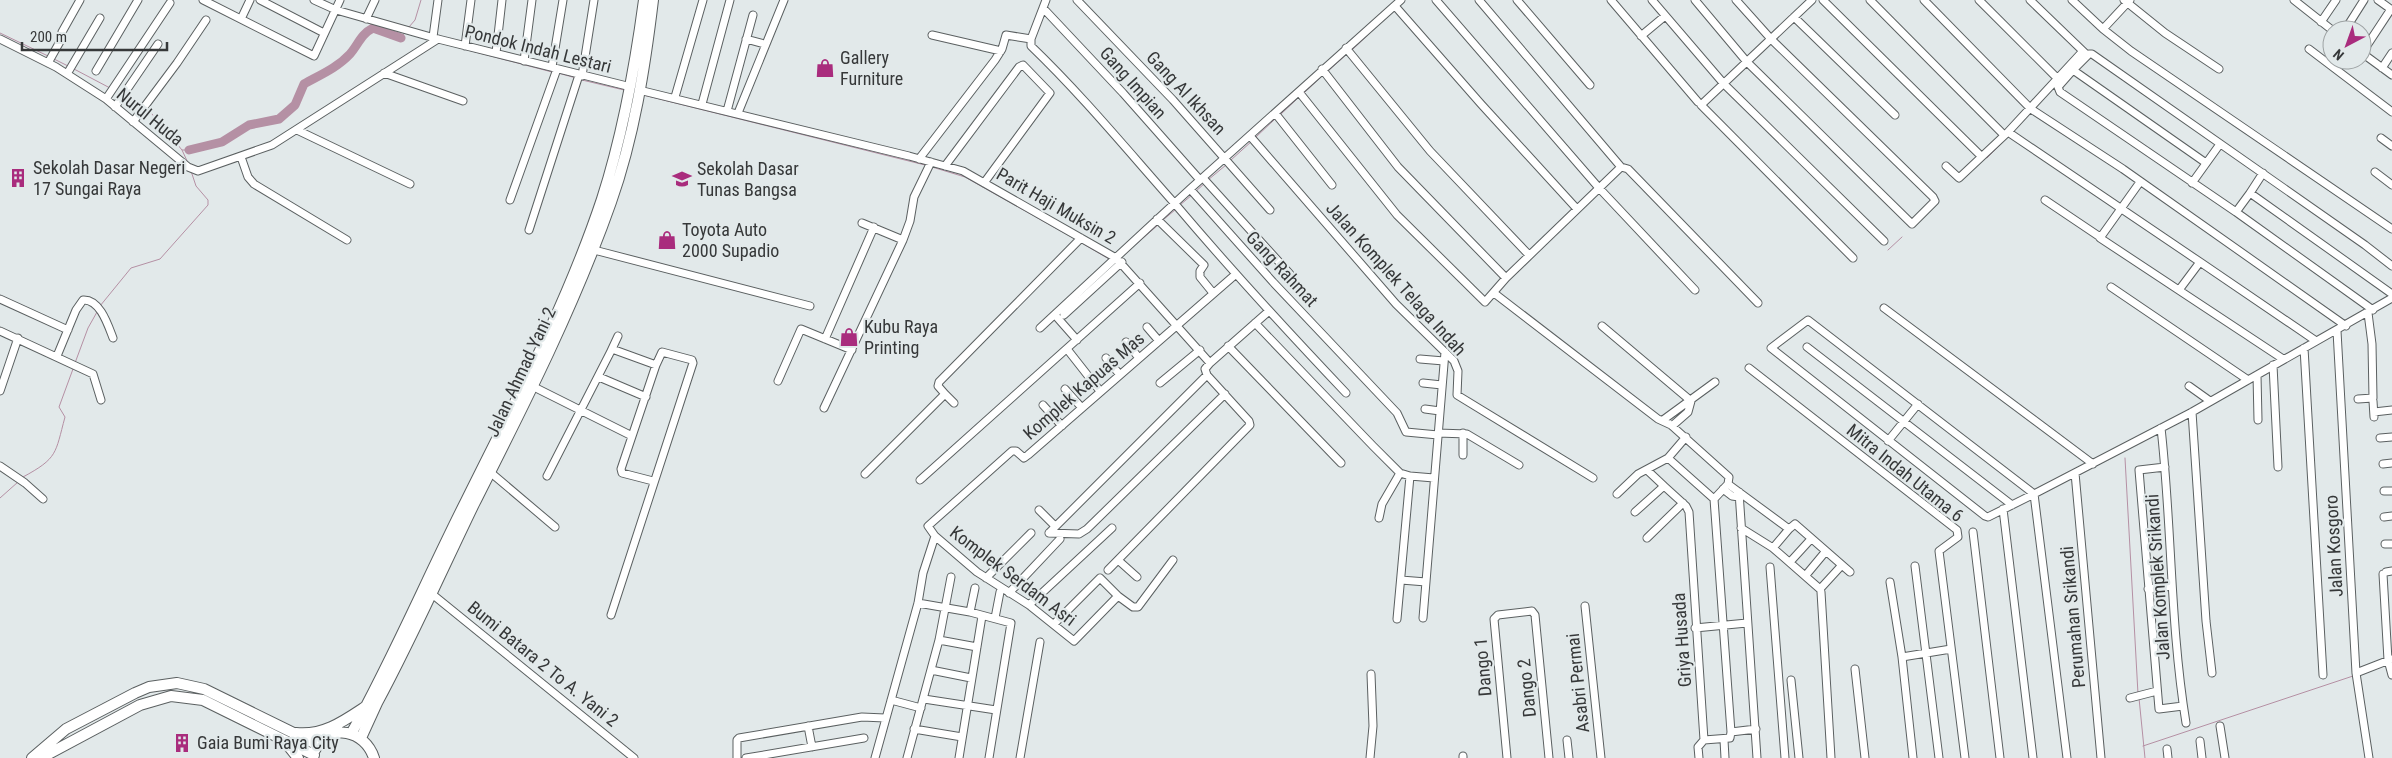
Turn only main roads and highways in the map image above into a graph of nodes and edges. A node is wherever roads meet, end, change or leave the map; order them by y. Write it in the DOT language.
graph roads {
  1 [pos="644,0"];
  2 [pos="653,0"];
  3 [pos="634,92"];
  4 [pos="366,706"];
  5 [pos="351,734"];
  6 [pos="287,737"];
  7 [pos="361,738"];
  8 [pos="315,753"];
  9 [pos="32,758"];
  10 [pos="41,758"];
  11 [pos="298,758"];
  12 [pos="374,758"];
  1 -- 3 [label="highway, Jalan Ahmad Yani 2"];
  2 -- 3 [label="highway, Jalan Ahmad Yani 2"];
  3 -- 4 [label="highway, Jalan Ahmad Yani 2"];
  3 -- 7 [label="highway, Jalan Ahmad Yani 2"];
  4 -- 5 [label="highway, Jalan Ahmad Yani 2"];
  4 -- 6 [label="highway"];
  5 -- 7 [label="highway"];
  5 -- 8 [label="highway"];
  6 -- 8 [label="highway"];
  6 -- 9 [label="highway"];
  6 -- 10 [label="highway"];
  6 -- 11 [label="highway"];
  7 -- 12 [label="highway"];
}
